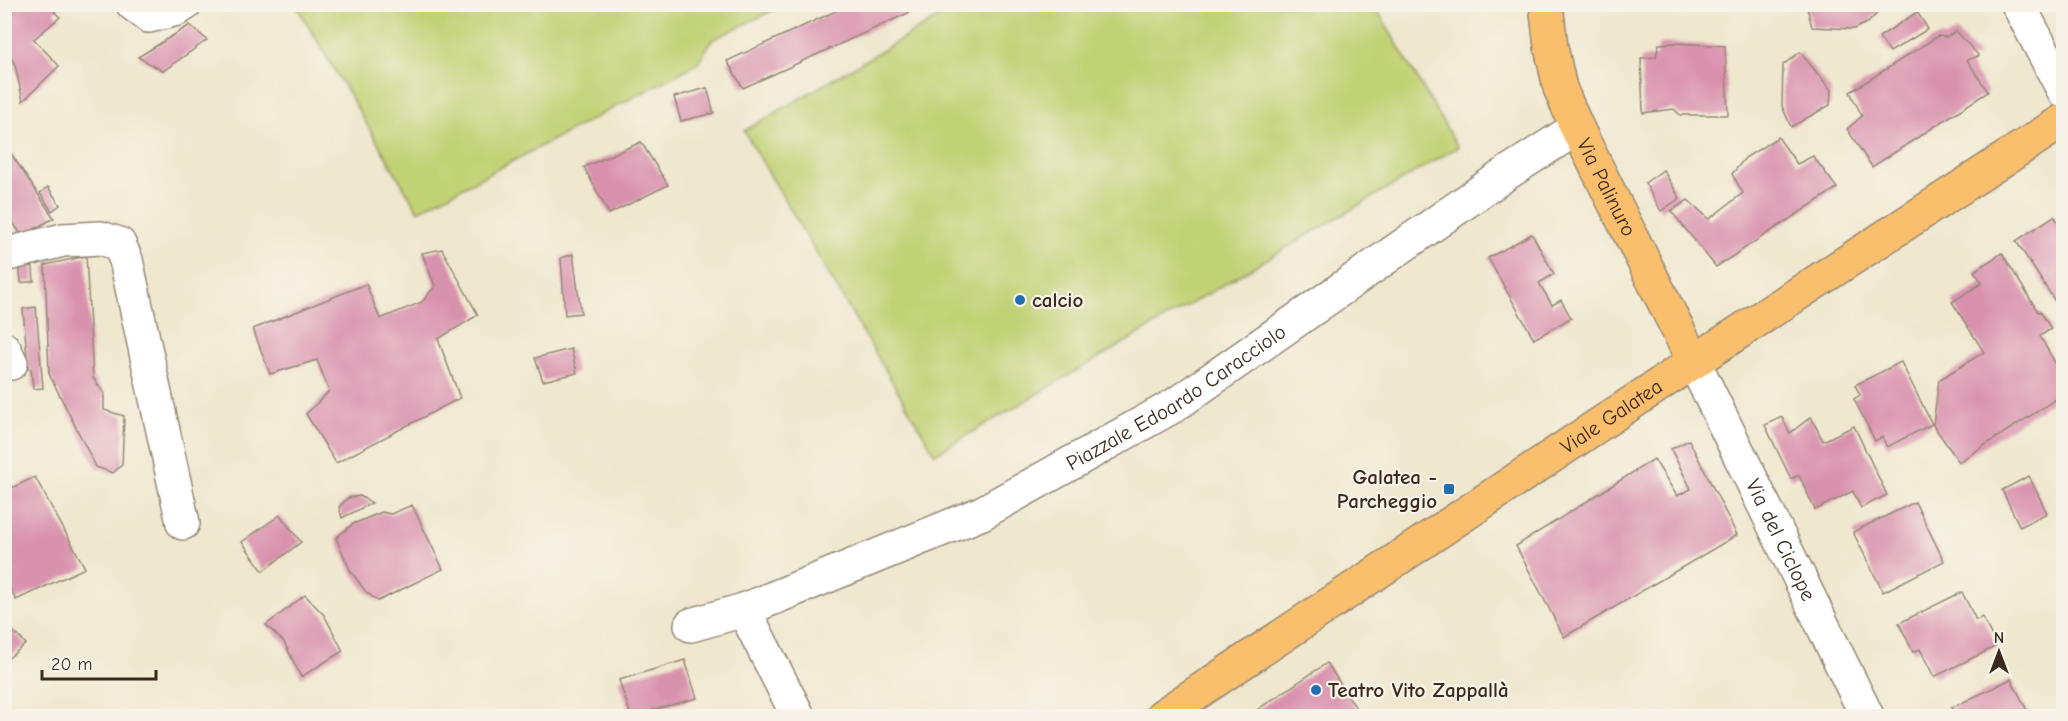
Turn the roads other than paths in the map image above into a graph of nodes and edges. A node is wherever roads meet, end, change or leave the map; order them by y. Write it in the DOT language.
graph roads {
  1 [pos="133,4"];
  2 [pos="185,4"];
  3 [pos="1546,4"];
  4 [pos="2018,4"];
  5 [pos="2064,91"];
  6 [pos="2064,120"];
  7 [pos="1577,128"];
  8 [pos="4,253"];
  9 [pos="1694,362"];
  10 [pos="183,523"];
  11 [pos="744,610"];
  12 [pos="691,625"];
  13 [pos="798,717"];
  14 [pos="1162,717"];
  15 [pos="1867,717"];
  1 -- 2 [label="street"];
  3 -- 7 [label="main road, Via Palinuro"];
  4 -- 5 [label="street"];
  6 -- 9 [label="main road, Viale Galatea"];
  7 -- 9 [label="main road, Via Palinuro"];
  7 -- 11 [label="street, Piazzale Edoardo Caracciolo"];
  8 -- 10 [label="street"];
  9 -- 14 [label="main road, Viale Galatea"];
  9 -- 15 [label="street, Via del Ciclope"];
  11 -- 12 [label="street, Piazzale Edoardo Caracciolo"];
  11 -- 13 [label="street"];
}
